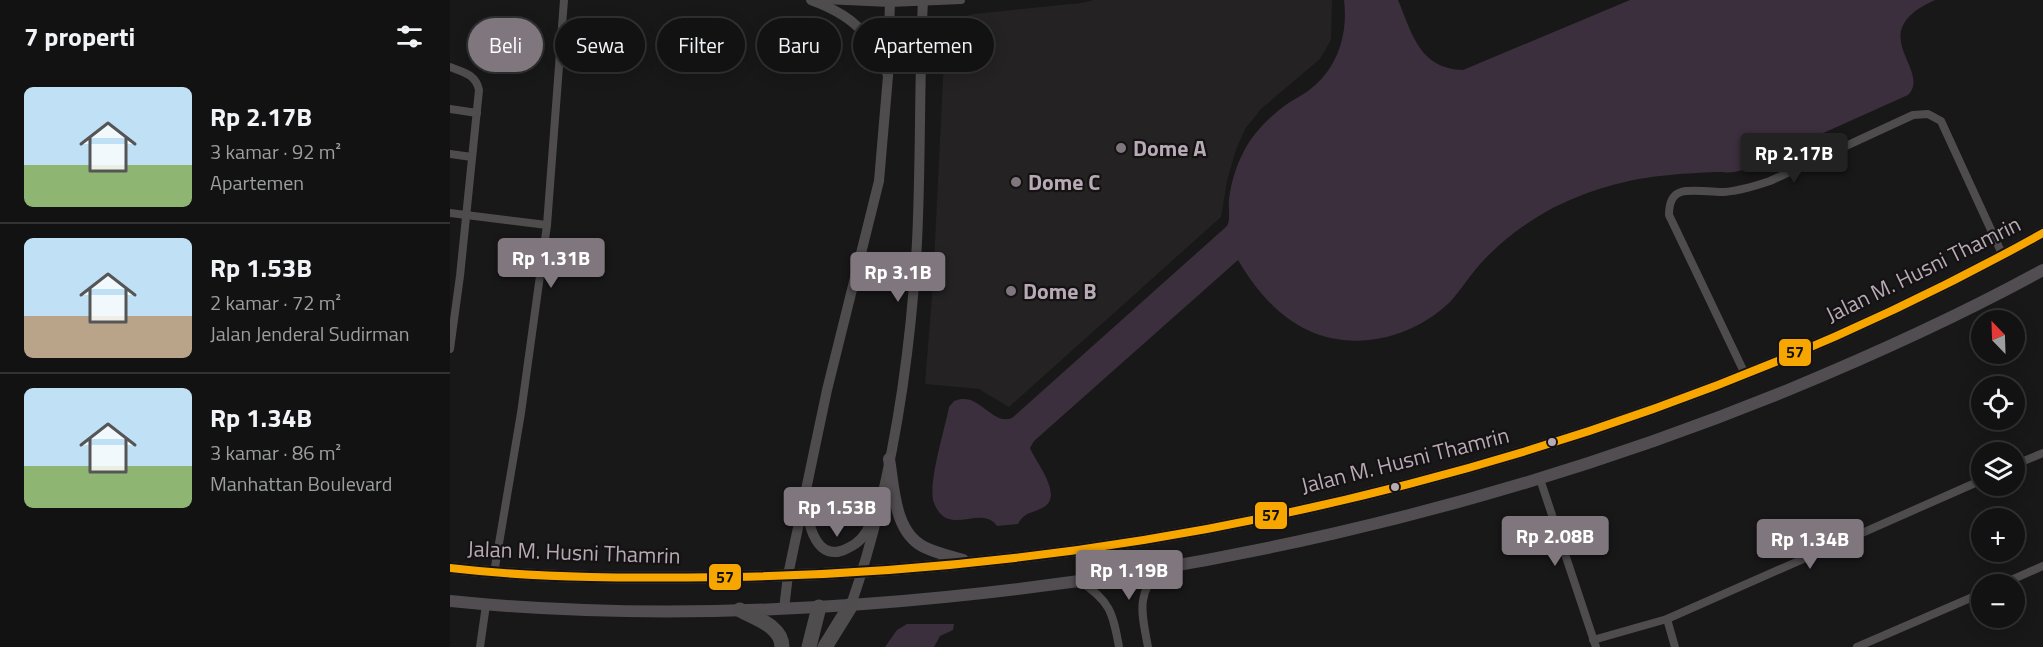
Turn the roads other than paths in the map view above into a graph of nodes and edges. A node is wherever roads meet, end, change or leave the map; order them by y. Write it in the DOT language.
graph roads {
  1 [pos="564,0"];
  2 [pos="811,0"];
  3 [pos="824,0"];
  4 [pos="961,0"];
  5 [pos="890,1"];
  6 [pos="922,1"];
  7 [pos="450,67"];
  8 [pos="888,76"];
  9 [pos="450,110"];
  10 [pos="477,113"];
  11 [pos="450,154"];
  12 [pos="472,157"];
  13 [pos="450,213"];
  14 [pos="466,215"];
  15 [pos="547,225"];
  16 [pos="2043,233"];
  17 [pos="2002,256"];
  18 [pos="2043,270"];
  19 [pos="450,275"];
  20 [pos="460,276"];
  21 [pos="451,333"];
  22 [pos="450,349"];
  23 [pos="1745,374"];
  24 [pos="2043,453"];
  25 [pos="890,459"];
  26 [pos="2025,460"];
  27 [pos="1540,479"];
  28 [pos="1971,485"];
  29 [pos="805,491"];
  30 [pos="880,499"];
  31 [pos="973,562"];
  32 [pos="2043,566"];
  33 [pos="1162,567"];
  34 [pos="450,568"];
  35 [pos="863,571"];
  36 [pos="494,573"];
  37 [pos="2025,574"];
  38 [pos="788,575"];
  39 [pos="1079,581"];
  40 [pos="1971,598"];
  41 [pos="450,601"];
  42 [pos="486,604"];
  43 [pos="851,605"];
  44 [pos="819,607"];
  45 [pos="784,609"];
  46 [pos="740,610"];
  47 [pos="1666,619"];
  48 [pos="1594,643"];
  49 [pos="480,647"];
  50 [pos="782,647"];
  51 [pos="809,647"];
  52 [pos="825,647"];
  53 [pos="1119,647"];
  54 [pos="1148,647"];
  55 [pos="1675,647"];
  56 [pos="1857,647"];
  1 -- 15 [label="street"];
  2 -- 8 [label="street"];
  3 -- 5 [label="street"];
  4 -- 6 [label="street"];
  5 -- 6 [label="street"];
  5 -- 8 [label="street"];
  6 -- 25 [label="street"];
  7 -- 10 [label="street"];
  8 -- 29 [label="street"];
  9 -- 10 [label="street"];
  10 -- 12 [label="street"];
  11 -- 12 [label="street"];
  12 -- 14 [label="street"];
  13 -- 14 [label="street"];
  14 -- 15 [label="street"];
  14 -- 20 [label="street"];
  15 -- 36 [label="street"];
  16 -- 17 [label="main road, Jalan M. Husni Thamrin"];
  17 -- 23 [label="main road, Jalan M. Husni Thamrin"];
  17 -- 23 [label="street"];
  18 -- 27 [label="main road"];
  19 -- 20 [label="street"];
  20 -- 21 [label="street"];
  21 -- 22 [label="street"];
  23 -- 31 [label="main road, Jalan M. Husni Thamrin"];
  24 -- 26 [label="street"];
  25 -- 30 [label="street"];
  25 -- 31 [label="main road"];
  27 -- 33 [label="main road"];
  27 -- 48 [label="street"];
  28 -- 47 [label="street"];
  29 -- 30 [label="street"];
  29 -- 38 [label="street"];
  30 -- 35 [label="street"];
  31 -- 35 [label="main road, Jalan M. Husni Thamrin"];
  32 -- 37 [label="street"];
  33 -- 39 [label="main road"];
  33 -- 54 [label="street"];
  34 -- 36 [label="main road, Jalan M. Husni Thamrin"];
  35 -- 38 [label="main road, Jalan M. Husni Thamrin"];
  35 -- 43 [label="street"];
  36 -- 38 [label="main road, Jalan M. Husni Thamrin"];
  38 -- 45 [label="street"];
  39 -- 43 [label="main road"];
  39 -- 53 [label="street"];
  40 -- 56 [label="street"];
  41 -- 42 [label="main road"];
  42 -- 46 [label="main road"];
  42 -- 49 [label="street"];
  43 -- 44 [label="main road"];
  43 -- 52 [label="highway"];
  44 -- 45 [label="main road"];
  44 -- 51 [label="highway"];
  45 -- 46 [label="main road"];
  46 -- 50 [label="highway"];
  47 -- 48 [label="street"];
  47 -- 55 [label="street"];
}
